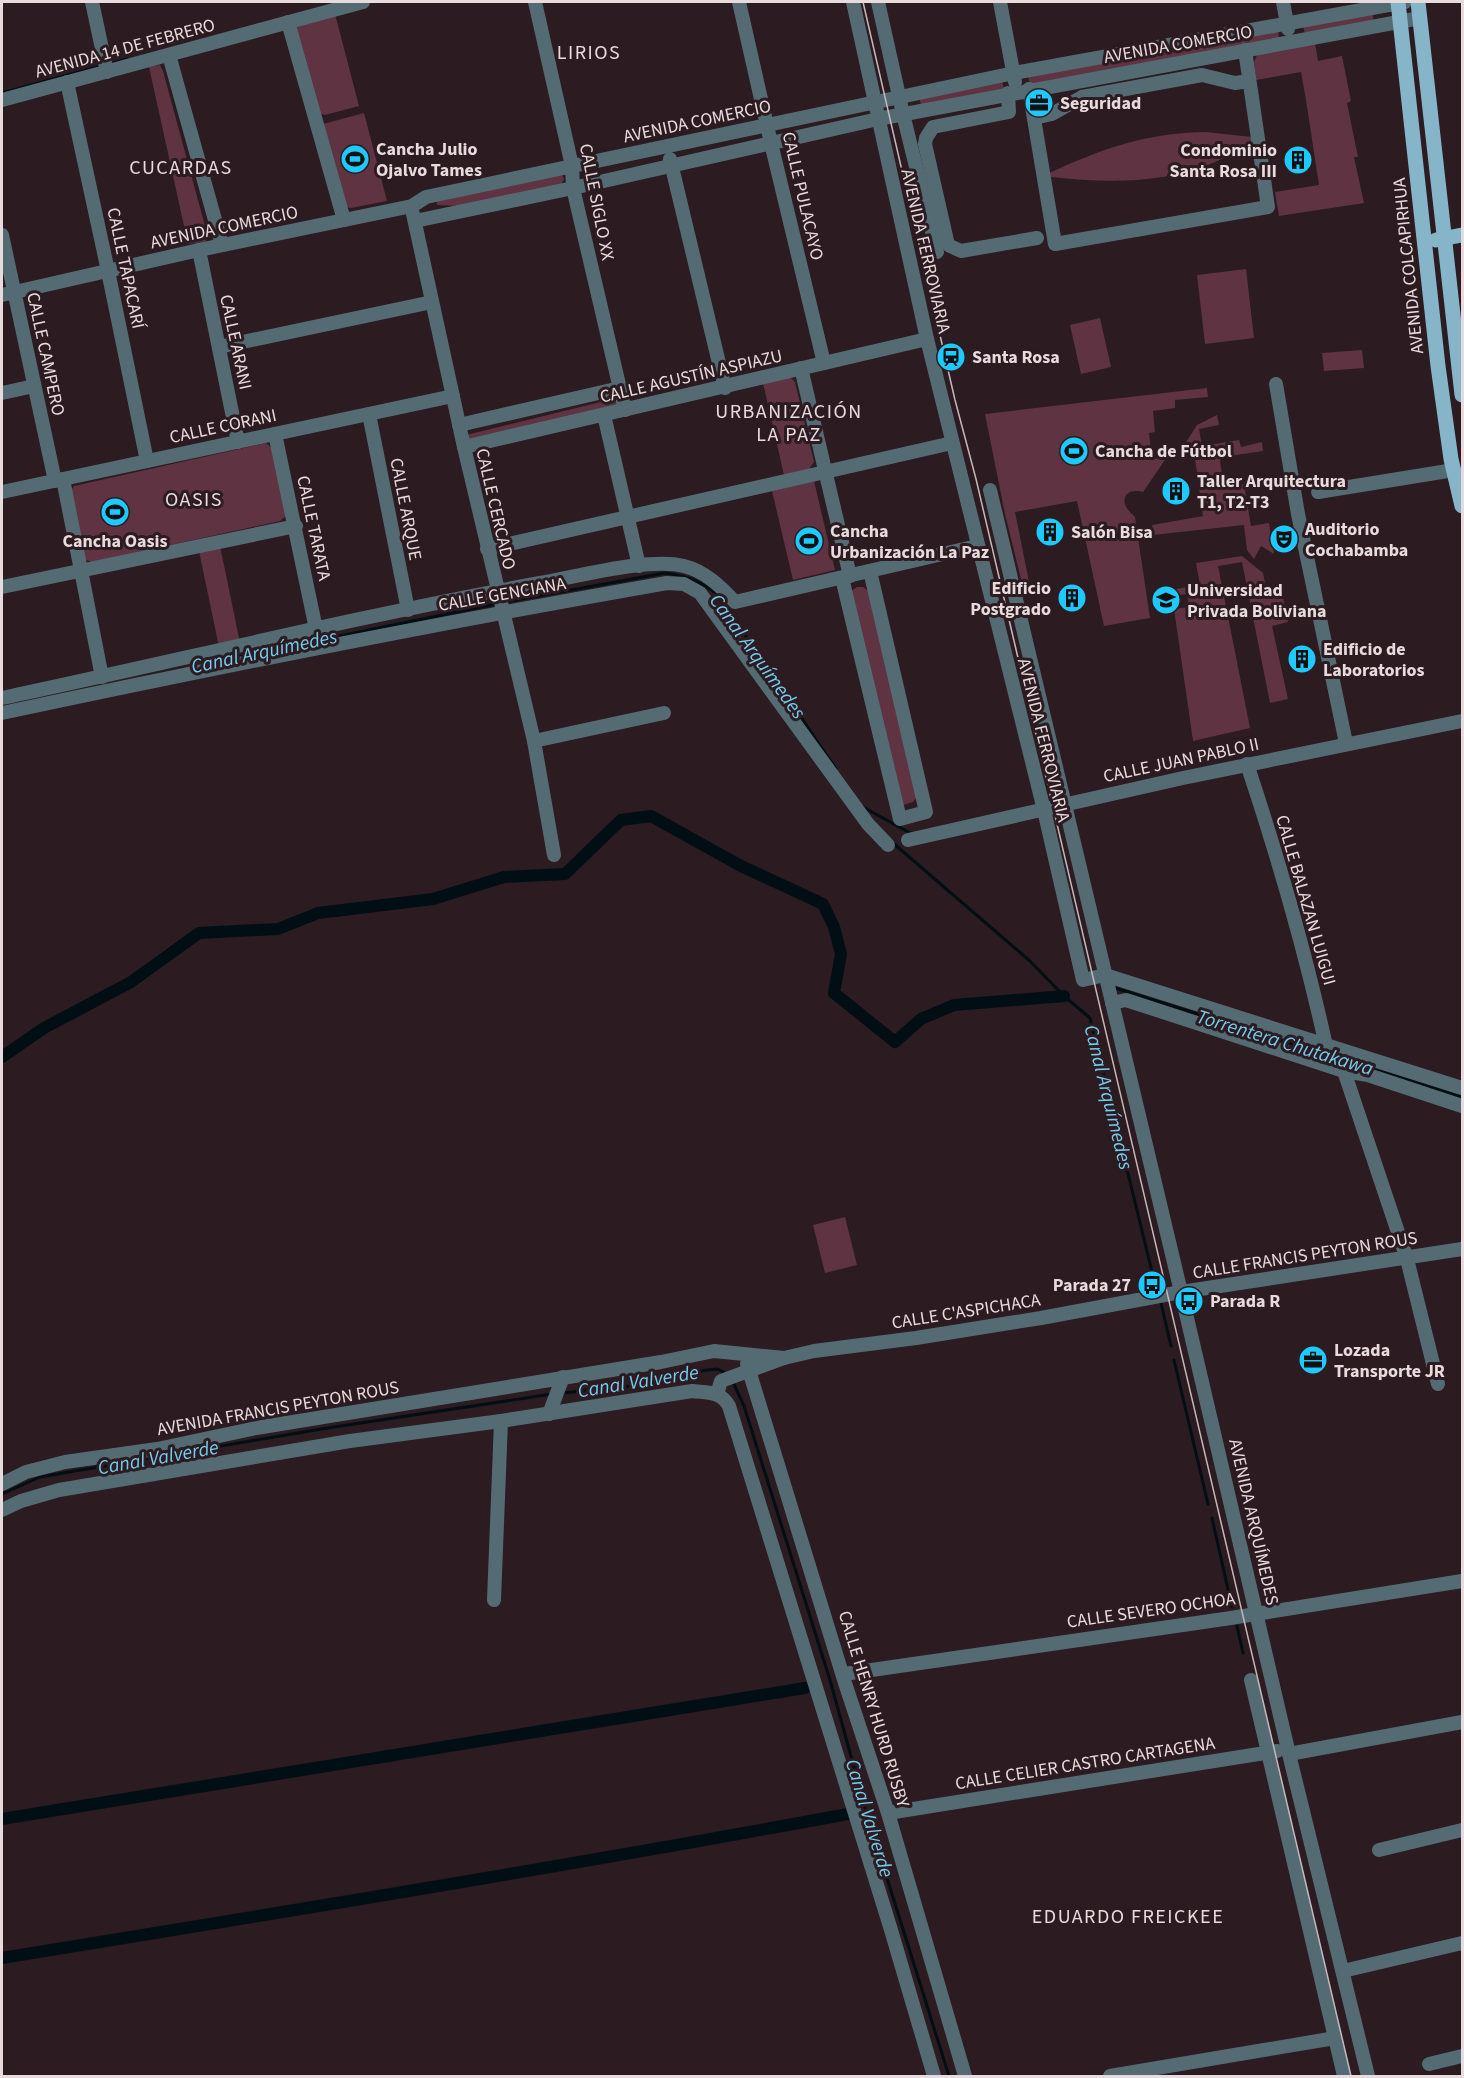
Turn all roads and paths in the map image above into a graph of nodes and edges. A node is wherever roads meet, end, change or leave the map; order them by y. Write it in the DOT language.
graph roads {
  1 [pos="92,2"];
  2 [pos="363,2"];
  3 [pos="535,2"];
  4 [pos="739,2"];
  5 [pos="853,2"];
  6 [pos="878,2"];
  7 [pos="1000,2"];
  8 [pos="1283,2"];
  9 [pos="1401,2"];
  10 [pos="1418,2"];
  11 [pos="1420,18"];
  12 [pos="1401,21"];
  13 [pos="288,22"];
  14 [pos="1287,22"];
  15 [pos="1290,41"];
  16 [pos="1245,50"];
  17 [pos="169,55"];
  18 [pos="106,66"];
  19 [pos="1014,73"];
  20 [pos="1249,81"];
  21 [pos="67,82"];
  22 [pos="1018,91"];
  23 [pos="900,96"];
  24 [pos="2,100"];
  25 [pos="876,101"];
  26 [pos="903,114"];
  27 [pos="1034,118"];
  28 [pos="878,119"];
  29 [pos="768,124"];
  30 [pos="771,143"];
  31 [pos="667,146"];
  32 [pos="572,166"];
  33 [pos="671,166"];
  34 [pos="573,188"];
  35 [pos="412,206"];
  36 [pos="344,220"];
  37 [pos="415,221"];
  38 [pos="1462,235"];
  39 [pos="2,236"];
  40 [pos="1037,238"];
  41 [pos="1446,238"];
  42 [pos="1425,241"];
  43 [pos="222,245"];
  44 [pos="199,250"];
  45 [pos="937,252"];
  46 [pos="108,271"];
  47 [pos="8,294"];
  48 [pos="432,302"];
  49 [pos="927,339"];
  50 [pos="219,347"];
  51 [pos="824,363"];
  52 [pos="801,368"];
  53 [pos="1276,384"];
  54 [pos="34,386"];
  55 [pos="620,388"];
  56 [pos="725,388"];
  57 [pos="2,393"];
  58 [pos="1462,395"];
  59 [pos="453,396"];
  60 [pos="625,410"];
  61 [pos="369,414"];
  62 [pos="604,415"];
  63 [pos="459,425"];
  64 [pos="275,434"];
  65 [pos="238,442"];
  66 [pos="952,443"];
  67 [pos="464,447"];
  68 [pos="147,461"];
  69 [pos="1456,462"];
  70 [pos="826,474"];
  71 [pos="59,480"];
  72 [pos="990,490"];
  73 [pos="2,492"];
  74 [pos="1318,492"];
  75 [pos="1462,506"];
  76 [pos="628,518"];
  77 [pos="296,526"];
  78 [pos="977,546"];
  79 [pos="487,549"];
  80 [pos="639,566"];
  81 [pos="81,570"];
  82 [pos="870,571"];
  83 [pos="846,577"];
  84 [pos="2,587"];
  85 [pos="499,602"];
  86 [pos="408,610"];
  87 [pos="316,629"];
  88 [pos="102,677"];
  89 [pos="2,698"];
  90 [pos="2,713"];
  91 [pos="664,713"];
  92 [pos="1462,721"];
  93 [pos="534,741"];
  94 [pos="1346,743"];
  95 [pos="1247,764"];
  96 [pos="1065,805"];
  97 [pos="1044,810"];
  98 [pos="908,840"];
  99 [pos="888,845"];
  100 [pos="554,855"];
  101 [pos="1105,975"];
  102 [pos="1112,1003"];
  103 [pos="1326,1046"];
  104 [pos="1344,1071"];
  105 [pos="1462,1088"];
  106 [pos="1462,1106"];
  107 [pos="1462,1248"];
  108 [pos="1407,1259"];
  109 [pos="1181,1292"];
  110 [pos="1154,1298"];
  111 [pos="743,1354"];
  112 [pos="784,1358"];
  113 [pos="744,1373"];
  114 [pos="562,1382"];
  115 [pos="1438,1384"];
  116 [pos="719,1387"];
  117 [pos="551,1407"];
  118 [pos="501,1421"];
  119 [pos="2,1484"];
  120 [pos="2,1510"];
  121 [pos="1462,1581"];
  122 [pos="494,1600"];
  123 [pos="1256,1612"];
  124 [pos="844,1674"];
  125 [pos="1251,1680"];
  126 [pos="1462,1722"];
  127 [pos="1289,1752"];
  128 [pos="1268,1753"];
  129 [pos="888,1813"];
  130 [pos="1462,1830"];
  131 [pos="1379,1850"];
  132 [pos="1462,1943"];
  133 [pos="1343,1971"];
  134 [pos="1335,2038"];
  135 [pos="1462,2056"];
  136 [pos="1429,2064"];
  137 [pos="933,2076"];
  138 [pos="964,2076"];
  139 [pos="1110,2076"];
  140 [pos="1344,2076"];
  141 [pos="1368,2076"];
  1 -- 18 [label="street"];
  2 -- 13 [label="street, AVENIDA 14 DE FEBRERO"];
  3 -- 32 [label="street, CALLE SIGLO XX"];
  4 -- 29 [label="street, CALLE PULACAYO"];
  5 -- 25 [label="street, AVENIDA FERROVIARIA"];
  6 -- 23 [label="street, AVENIDA FERROVIARIA"];
  7 -- 19 [label="street"];
  8 -- 14 [label="street"];
  9 -- 12 [label="main road, AVENIDA COLCAPIRHUA"];
  9 -- 14 [label="street, AVENIDA COMERCIO"];
  10 -- 11 [label="main road"];
  11 -- 12 [label="street, AVENIDA COMERCIO"];
  11 -- 41 [label="main road"];
  12 -- 15 [label="street, AVENIDA COMERCIO"];
  12 -- 42 [label="main road, AVENIDA COLCAPIRHUA"];
  13 -- 17 [label="street, AVENIDA 14 DE FEBRERO"];
  13 -- 36 [label="street"];
  14 -- 15 [label="street"];
  14 -- 19 [label="street, AVENIDA COMERCIO"];
  15 -- 16 [label="street, AVENIDA COMERCIO"];
  16 -- 20 [label="street"];
  16 -- 22 [label="street, AVENIDA COMERCIO"];
  17 -- 18 [label="street, AVENIDA 14 DE FEBRERO"];
  17 -- 43 [label="street"];
  18 -- 21 [label="street, AVENIDA 14 DE FEBRERO"];
  19 -- 22 [label="street"];
  19 -- 23 [label="street, AVENIDA COMERCIO"];
  20 -- 27 [label="street"];
  20 -- 27 [label="street"];
  21 -- 24 [label="street, AVENIDA 14 DE FEBRERO"];
  21 -- 46 [label="street, CALLE TAPACARÍ"];
  22 -- 26 [label="street, AVENIDA COMERCIO"];
  22 -- 27 [label="street"];
  22 -- 40 [label="street"];
  23 -- 25 [label="street, AVENIDA COMERCIO"];
  23 -- 26 [label="street, AVENIDA FERROVIARIA"];
  25 -- 28 [label="street, AVENIDA FERROVIARIA"];
  25 -- 29 [label="street, AVENIDA COMERCIO"];
  26 -- 28 [label="street, AVENIDA COMERCIO"];
  26 -- 45 [label="street, AVENIDA FERROVIARIA"];
  28 -- 30 [label="street, AVENIDA COMERCIO"];
  28 -- 49 [label="street, AVENIDA FERROVIARIA"];
  29 -- 30 [label="street, CALLE PULACAYO"];
  29 -- 31 [label="street, AVENIDA COMERCIO"];
  30 -- 33 [label="street, AVENIDA COMERCIO"];
  30 -- 51 [label="street, CALLE PULACAYO"];
  31 -- 32 [label="street, AVENIDA COMERCIO"];
  31 -- 33 [label="street"];
  32 -- 34 [label="street, CALLE SIGLO XX"];
  32 -- 35 [label="street, AVENIDA COMERCIO"];
  33 -- 34 [label="street, AVENIDA COMERCIO"];
  33 -- 56 [label="street"];
  34 -- 37 [label="street, AVENIDA COMERCIO"];
  34 -- 55 [label="street, CALLE SIGLO XX"];
  35 -- 36 [label="street, AVENIDA COMERCIO"];
  35 -- 37 [label="street, CALLE CERCADO"];
  36 -- 43 [label="street, AVENIDA COMERCIO"];
  37 -- 48 [label="street, CALLE CERCADO"];
  38 -- 41 [label="main road"];
  39 -- 47 [label="street, CALLE CAMPERO"];
  41 -- 42 [label="main road"];
  41 -- 58 [label="main road"];
  42 -- 69 [label="main road, AVENIDA COLCAPIRHUA"];
  43 -- 44 [label="street, AVENIDA COMERCIO"];
  44 -- 46 [label="street, AVENIDA COMERCIO"];
  44 -- 50 [label="street, CALLE ARANI"];
  46 -- 47 [label="street, AVENIDA COMERCIO"];
  46 -- 68 [label="street, CALLE TAPACARÍ"];
  47 -- 54 [label="street, CALLE CAMPERO"];
  48 -- 50 [label="street"];
  48 -- 59 [label="street, CALLE CERCADO"];
  49 -- 51 [label="street, CALLE AGUSTÍN ASPIAZU"];
  49 -- 66 [label="street, AVENIDA FERROVIARIA"];
  50 -- 65 [label="street, CALLE ARANI"];
  51 -- 52 [label="street, CALLE AGUSTÍN ASPIAZU"];
  52 -- 56 [label="street, CALLE AGUSTÍN ASPIAZU"];
  52 -- 70 [label="street"];
  53 -- 94 [label="street"];
  54 -- 57 [label="street"];
  54 -- 71 [label="street, CALLE CAMPERO"];
  55 -- 60 [label="street, CALLE SIGLO XX"];
  55 -- 63 [label="street, CALLE AGUSTÍN ASPIAZU"];
  56 -- 60 [label="street, CALLE AGUSTÍN ASPIAZU"];
  59 -- 61 [label="street, CALLE CORANI"];
  59 -- 63 [label="street, CALLE CERCADO"];
  60 -- 62 [label="street, CALLE AGUSTÍN ASPIAZU"];
  61 -- 64 [label="street, CALLE CORANI"];
  61 -- 86 [label="street, CALLE ARQUE"];
  62 -- 67 [label="street, CALLE AGUSTÍN ASPIAZU"];
  62 -- 76 [label="street"];
  63 -- 67 [label="street, CALLE CERCADO"];
  64 -- 65 [label="street, CALLE CORANI"];
  64 -- 77 [label="street, CALLE TARATA"];
  65 -- 68 [label="street, CALLE CORANI"];
  66 -- 70 [label="street"];
  66 -- 78 [label="street, AVENIDA FERROVIARIA"];
  67 -- 79 [label="street, CALLE CERCADO"];
  68 -- 71 [label="street, CALLE CORANI"];
  69 -- 74 [label="street"];
  69 -- 75 [label="main road, AVENIDA COLCAPIRHUA"];
  70 -- 76 [label="street"];
  70 -- 83 [label="street"];
  71 -- 73 [label="street, CALLE CORANI"];
  71 -- 81 [label="street, CALLE CAMPERO"];
  72 -- 96 [label="street, AVENIDA FERROVIARIA"];
  76 -- 79 [label="street"];
  76 -- 80 [label="street"];
  77 -- 81 [label="street"];
  77 -- 87 [label="street, CALLE TARATA"];
  78 -- 82 [label="street"];
  78 -- 97 [label="street, AVENIDA FERROVIARIA"];
  79 -- 85 [label="street, CALLE CERCADO"];
  80 -- 83 [label="street, CALLE GENCIANA"];
  80 -- 85 [label="street, CALLE GENCIANA"];
  81 -- 84 [label="street"];
  81 -- 88 [label="street, CALLE CAMPERO"];
  82 -- 83 [label="street"];
  82 -- 83 [label="street"];
  85 -- 86 [label="street, CALLE GENCIANA"];
  85 -- 90 [label="street, CALLE GENCIANA"];
  85 -- 93 [label="street, CALLE CERCADO"];
  85 -- 99 [label="street, CALLE GENCIANA"];
  86 -- 87 [label="street, CALLE GENCIANA"];
  87 -- 88 [label="street, CALLE GENCIANA"];
  88 -- 89 [label="street, CALLE GENCIANA"];
  91 -- 93 [label="street"];
  92 -- 94 [label="street, CALLE JUAN PABLO II"];
  93 -- 100 [label="street, CALLE CERCADO"];
  94 -- 95 [label="street, CALLE JUAN PABLO II"];
  95 -- 96 [label="street, CALLE JUAN PABLO II"];
  95 -- 103 [label="street, CALLE BALAZAN LUIGUI"];
  96 -- 97 [label="street, CALLE JUAN PABLO II"];
  96 -- 101 [label="street, AVENIDA FERROVIARIA"];
  97 -- 98 [label="street, CALLE JUAN PABLO II"];
  97 -- 101 [label="street, AVENIDA FERROVIARIA"];
  101 -- 102 [label="street, AVENIDA ARQUÍMEDES"];
  101 -- 103 [label="street"];
  102 -- 104 [label="street"];
  102 -- 109 [label="street, AVENIDA ARQUÍMEDES"];
  103 -- 105 [label="street"];
  104 -- 106 [label="street"];
  104 -- 108 [label="street"];
  107 -- 108 [label="street, CALLE FRANCIS PEYTON ROUS"];
  108 -- 109 [label="street, CALLE FRANCIS PEYTON ROUS"];
  108 -- 115 [label="street"];
  109 -- 110 [label="street, CALLE FRANCIS PEYTON ROUS"];
  109 -- 123 [label="street, AVENIDA ARQUÍMEDES"];
  110 -- 112 [label="street, CALLE C'ASPICHACA"];
  111 -- 112 [label="street, CALLE C'ASPICHACA"];
  111 -- 113 [label="street, CALLE HENRY HURD RUSBY"];
  111 -- 114 [label="street, AVENIDA FRANCIS PEYTON ROUS"];
  112 -- 113 [label="street, CALLE C'ASPICHACA"];
  113 -- 116 [label="street, CALLE C'ASPICHACA"];
  113 -- 124 [label="street, CALLE HENRY HURD RUSBY"];
  114 -- 117 [label="street"];
  114 -- 119 [label="street, AVENIDA FRANCIS PEYTON ROUS"];
  116 -- 117 [label="street"];
  116 -- 137 [label="street"];
  117 -- 118 [label="street"];
  118 -- 120 [label="street"];
  118 -- 122 [label="street"];
  121 -- 123 [label="street, CALLE SEVERO OCHOA"];
  123 -- 124 [label="street, CALLE SEVERO OCHOA"];
  123 -- 127 [label="street, AVENIDA ARQUÍMEDES"];
  124 -- 129 [label="street, CALLE HENRY HURD RUSBY"];
  125 -- 128 [label="street"];
  126 -- 127 [label="street, CALLE CELIER CASTRO CARTAGENA"];
  127 -- 128 [label="street, CALLE CELIER CASTRO CARTAGENA"];
  127 -- 133 [label="street, AVENIDA ARQUÍMEDES"];
  128 -- 129 [label="street, CALLE CELIER CASTRO CARTAGENA"];
  128 -- 134 [label="street"];
  129 -- 138 [label="street, CALLE HENRY HURD RUSBY"];
  130 -- 131 [label="street"];
  132 -- 133 [label="street"];
  133 -- 141 [label="street, AVENIDA ARQUÍMEDES"];
  134 -- 139 [label="street"];
  134 -- 140 [label="street"];
  135 -- 136 [label="street"];
}
